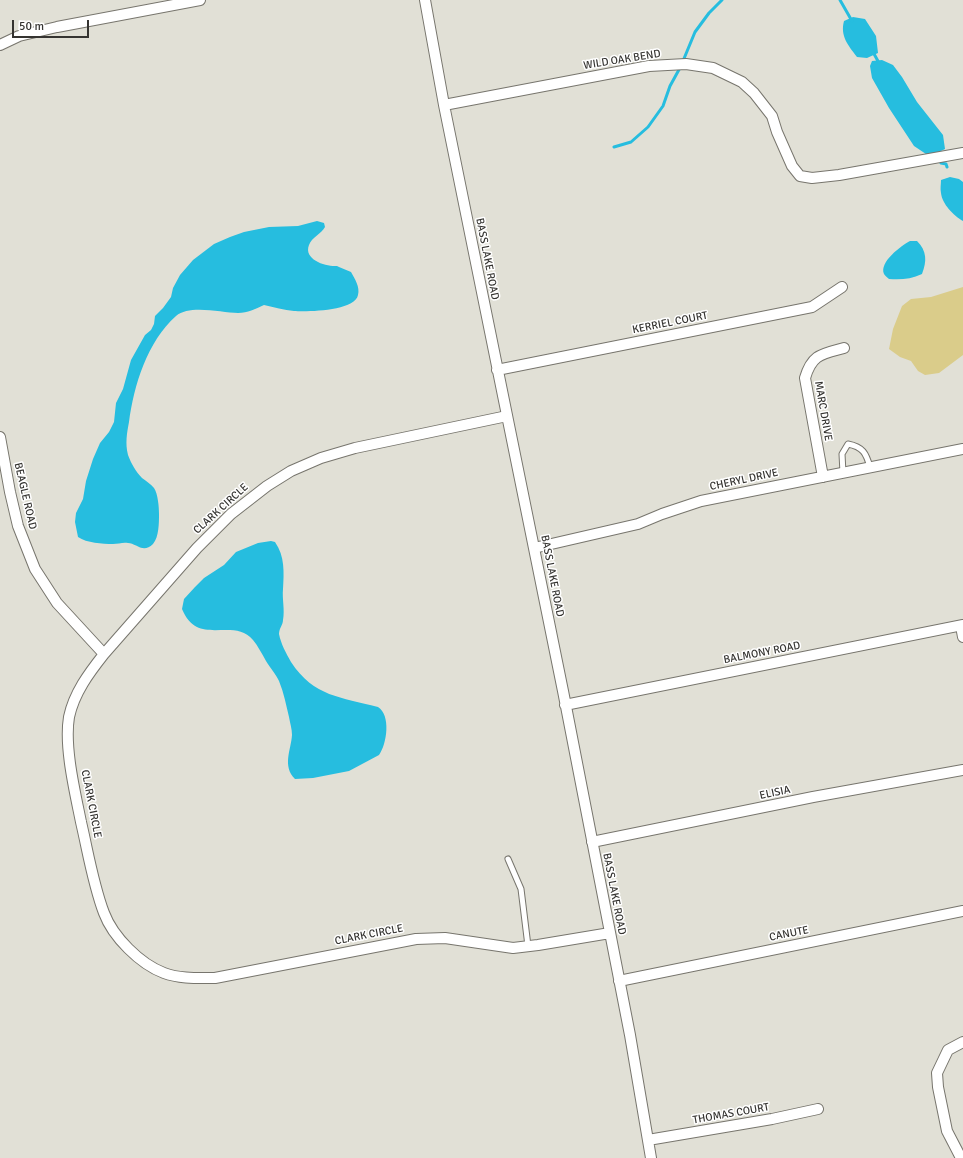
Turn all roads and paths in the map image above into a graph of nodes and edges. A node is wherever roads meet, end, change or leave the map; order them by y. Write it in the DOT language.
graph roads {
  1 [pos="200,0"];
  2 [pos="425,0"];
  3 [pos="0,45"];
  4 [pos="444,105"];
  5 [pos="963,153"];
  6 [pos="842,287"];
  7 [pos="844,348"];
  8 [pos="497,370"];
  9 [pos="506,416"];
  10 [pos="0,437"];
  11 [pos="963,449"];
  12 [pos="870,468"];
  13 [pos="844,472"];
  14 [pos="822,477"];
  15 [pos="534,548"];
  16 [pos="962,626"];
  17 [pos="963,637"];
  18 [pos="104,654"];
  19 [pos="565,705"];
  20 [pos="963,770"];
  21 [pos="592,842"];
  22 [pos="508,859"];
  23 [pos="963,911"];
  24 [pos="610,933"];
  25 [pos="528,946"];
  26 [pos="619,980"];
  27 [pos="963,1042"];
  28 [pos="818,1109"];
  29 [pos="648,1140"];
  30 [pos="651,1158"];
  31 [pos="961,1158"];
  1 -- 3 [label="street"];
  2 -- 4 [label="street, BASS LAKE ROAD"];
  4 -- 5 [label="street, WILD OAK BEND"];
  4 -- 8 [label="street, BASS LAKE ROAD"];
  6 -- 8 [label="street, KERRIEL COURT"];
  7 -- 14 [label="street, MARC DRIVE"];
  8 -- 9 [label="street, BASS LAKE ROAD"];
  9 -- 15 [label="street, BASS LAKE ROAD"];
  9 -- 18 [label="street, CLARK CIRCLE"];
  10 -- 18 [label="street, BEAGLE ROAD"];
  11 -- 12 [label="street, CHERYL DRIVE"];
  12 -- 13 [label="street, CHERYL DRIVE"];
  12 -- 13 [label="lane"];
  13 -- 14 [label="street, CHERYL DRIVE"];
  14 -- 15 [label="street, CHERYL DRIVE"];
  15 -- 19 [label="street, BASS LAKE ROAD"];
  16 -- 17 [label="street"];
  16 -- 19 [label="street, BALMONY ROAD"];
  18 -- 25 [label="street, CLARK CIRCLE"];
  19 -- 21 [label="street, BASS LAKE ROAD"];
  20 -- 21 [label="street, ELISIA"];
  21 -- 24 [label="street, BASS LAKE ROAD"];
  22 -- 25 [label="lane"];
  23 -- 26 [label="street, CANUTE"];
  24 -- 25 [label="street, CLARK CIRCLE"];
  24 -- 26 [label="street, BASS LAKE ROAD"];
  26 -- 29 [label="street, BASS LAKE ROAD"];
  27 -- 31 [label="street"];
  28 -- 29 [label="street, THOMAS COURT"];
  29 -- 30 [label="street, BASS LAKE ROAD"];
}
